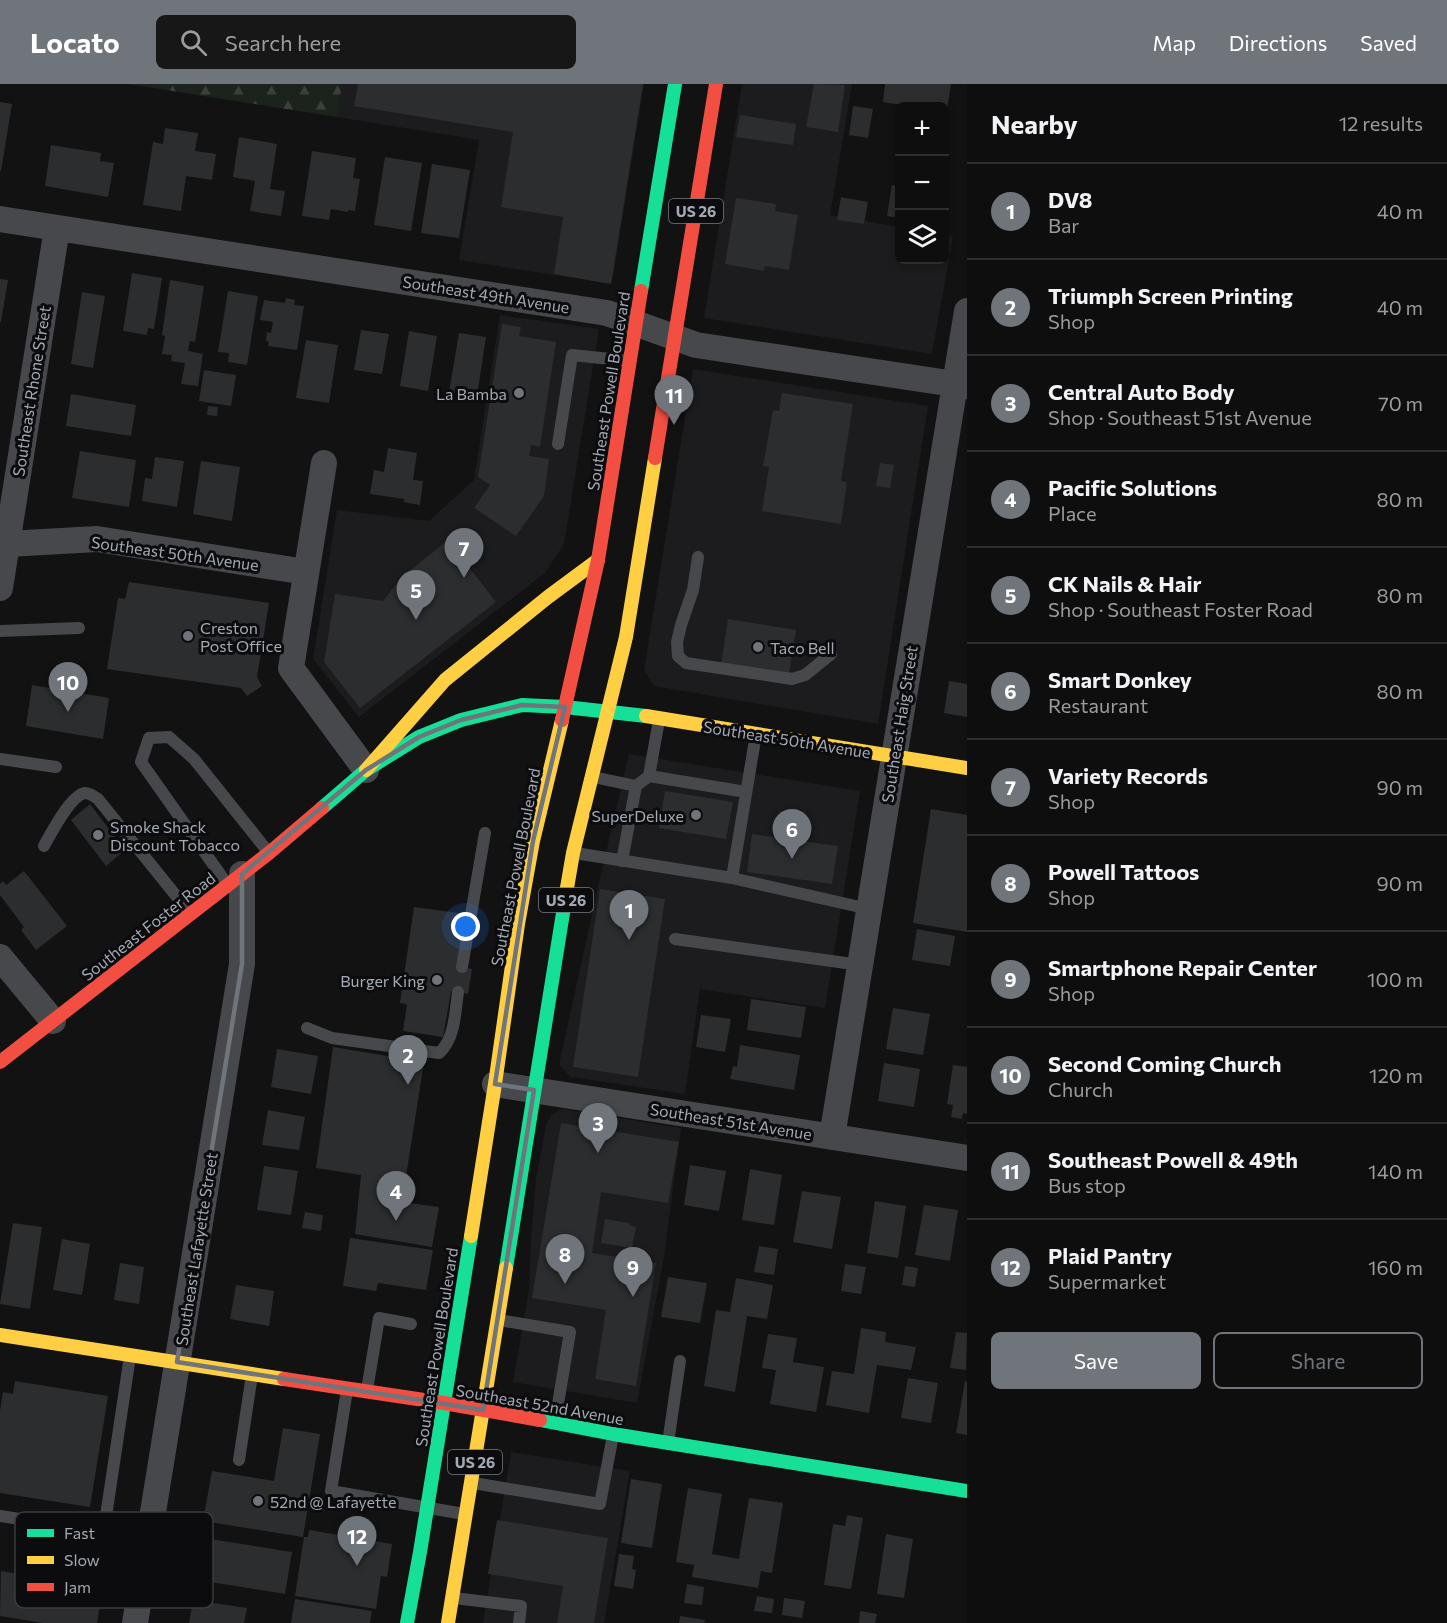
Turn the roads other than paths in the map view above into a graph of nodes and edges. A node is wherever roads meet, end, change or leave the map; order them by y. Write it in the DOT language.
graph roads {
  1 [pos="675,84"];
  2 [pos="716,84"];
  3 [pos="0,219"];
  4 [pos="57,228"];
  5 [pos="967,311"];
  6 [pos="636,323"];
  7 [pos="675,337"];
  8 [pos="630,361"];
  9 [pos="961,385"];
  10 [pos="558,444"];
  11 [pos="324,463"];
  12 [pos="7,544"];
  13 [pos="698,557"];
  14 [pos="598,560"];
  15 [pos="306,572"];
  16 [pos="0,588"];
  17 [pos="79,628"];
  18 [pos="0,631"];
  19 [pos="831,654"];
  20 [pos="565,706"];
  21 [pos="608,712"];
  22 [pos="660,719"];
  23 [pos="756,734"];
  24 [pos="894,756"];
  25 [pos="0,759"];
  26 [pos="56,767"];
  27 [pos="967,768"];
  28 [pos="366,770"];
  29 [pos="649,776"];
  30 [pos="591,777"];
  31 [pos="636,786"];
  32 [pos="746,792"];
  33 [pos="485,833"];
  34 [pos="44,846"];
  35 [pos="269,853"];
  36 [pos="573,853"];
  37 [pos="622,861"];
  38 [pos="732,878"];
  39 [pos="235,880"];
  40 [pos="869,909"];
  41 [pos="191,914"];
  42 [pos="675,939"];
  43 [pos="0,957"];
  44 [pos="861,965"];
  45 [pos="462,968"];
  46 [pos="458,992"];
  47 [pos="53,1021"];
  48 [pos="307,1028"];
  49 [pos="0,1062"];
  50 [pos="495,1084"];
  51 [pos="534,1090"];
  52 [pos="832,1137"];
  53 [pos="967,1158"];
  54 [pos="498,1320"];
  55 [pos="411,1324"];
  56 [pos="0,1335"];
  57 [pos="131,1355"];
  58 [pos="680,1361"];
  59 [pos="177,1362"];
  60 [pos="252,1374"];
  61 [pos="347,1388"];
  62 [pos="367,1391"];
  63 [pos="444,1403"];
  64 [pos="483,1410"];
  65 [pos="555,1423"];
  66 [pos="613,1434"];
  67 [pos="668,1443"];
  68 [pos="239,1460"];
  69 [pos="472,1483"];
  70 [pos="967,1491"];
  71 [pos="427,1507"];
  72 [pos="107,1512"];
  73 [pos="153,1512"];
  74 [pos="467,1514"];
  75 [pos="0,1516"];
  76 [pos="15,1518"];
  77 [pos="453,1598"];
  78 [pos="137,1608"];
  79 [pos="135,1623"];
  80 [pos="407,1623"];
  81 [pos="448,1623"];
  82 [pos="519,1623"];
  1 -- 6 [label="main road, Southeast Powell Boulevard / US 26"];
  2 -- 7 [label="main road, US 26"];
  3 -- 4 [label="street, Southeast 49th Avenue"];
  4 -- 6 [label="street, Southeast 49th Avenue"];
  4 -- 12 [label="street, Southeast Rhone Street"];
  5 -- 9 [label="street, Southeast Haig Street"];
  6 -- 7 [label="street, Southeast 49th Avenue"];
  6 -- 8 [label="main road, Southeast Powell Boulevard / US 26"];
  7 -- 9 [label="street, Southeast 49th Avenue"];
  7 -- 21 [label="main road, US 26"];
  8 -- 10 [label="lane"];
  8 -- 14 [label="main road, Southeast Powell Boulevard / US 26"];
  9 -- 24 [label="street, Southeast Haig Street"];
  11 -- 15 [label="street"];
  12 -- 15 [label="street, Southeast 50th Avenue"];
  12 -- 16 [label="street, Southeast Rhone Street"];
  13 -- 19 [label="lane"];
  14 -- 20 [label="main road, Southeast Powell Boulevard / US 26"];
  14 -- 28 [label="main road"];
  15 -- 28 [label="street"];
  17 -- 18 [label="lane"];
  20 -- 21 [label="main road, Southeast Foster Road"];
  20 -- 28 [label="main road, Southeast Foster Road"];
  20 -- 50 [label="main road, Southeast Powell Boulevard / US 26"];
  21 -- 22 [label="main road, Southeast 50th Avenue"];
  21 -- 30 [label="main road, US 26"];
  22 -- 23 [label="main road, Southeast 50th Avenue"];
  22 -- 29 [label="lane"];
  23 -- 24 [label="main road, Southeast 50th Avenue"];
  23 -- 32 [label="lane"];
  24 -- 27 [label="main road, Southeast 50th Avenue"];
  24 -- 40 [label="street, Southeast Haig Street"];
  25 -- 26 [label="lane"];
  28 -- 35 [label="main road, Southeast Foster Road"];
  29 -- 31 [label="lane"];
  29 -- 32 [label="lane"];
  30 -- 31 [label="lane"];
  30 -- 36 [label="main road, US 26"];
  31 -- 37 [label="lane"];
  32 -- 38 [label="lane"];
  33 -- 45 [label="lane"];
  34 -- 41 [label="lane"];
  35 -- 39 [label="main road, Southeast Foster Road"];
  35 -- 39 [label="lane"];
  36 -- 37 [label="lane"];
  36 -- 51 [label="main road, US 26"];
  37 -- 38 [label="lane"];
  38 -- 40 [label="lane"];
  39 -- 41 [label="main road, Southeast Foster Road"];
  39 -- 59 [label="street, Southeast Lafayette Street"];
  40 -- 44 [label="street, Southeast Haig Street"];
  41 -- 47 [label="main road, Southeast Foster Road"];
  42 -- 44 [label="lane"];
  43 -- 47 [label="street"];
  44 -- 52 [label="street, Southeast Haig Street"];
  46 -- 48 [label="lane"];
  47 -- 49 [label="main road, Southeast Foster Road"];
  50 -- 51 [label="street, Southeast 51st Avenue"];
  50 -- 63 [label="main road, Southeast Powell Boulevard / US 26"];
  51 -- 52 [label="street, Southeast 51st Avenue"];
  51 -- 54 [label="main road, US 26"];
  52 -- 53 [label="street, Southeast 51st Avenue"];
  54 -- 64 [label="main road, US 26"];
  54 -- 65 [label="lane"];
  55 -- 62 [label="lane"];
  56 -- 57 [label="main road, Southeast 52nd Avenue"];
  57 -- 59 [label="main road, Southeast 52nd Avenue"];
  57 -- 72 [label="lane"];
  58 -- 67 [label="lane"];
  59 -- 60 [label="main road, Southeast 52nd Avenue"];
  59 -- 73 [label="street, Southeast Lafayette Street"];
  60 -- 61 [label="main road, Southeast 52nd Avenue"];
  60 -- 68 [label="lane"];
  61 -- 62 [label="main road, Southeast 52nd Avenue"];
  61 -- 71 [label="lane"];
  62 -- 63 [label="main road, Southeast 52nd Avenue"];
  63 -- 64 [label="main road, Southeast 52nd Avenue"];
  63 -- 71 [label="main road, Southeast Powell Boulevard / US 26"];
  64 -- 65 [label="main road, Southeast 52nd Avenue"];
  64 -- 69 [label="main road, US 26"];
  65 -- 66 [label="main road, Southeast 52nd Avenue"];
  66 -- 67 [label="main road, Southeast 52nd Avenue"];
  66 -- 69 [label="lane"];
  67 -- 70 [label="main road, Southeast 52nd Avenue"];
  69 -- 74 [label="main road, US 26"];
  71 -- 74 [label="lane"];
  71 -- 80 [label="main road, Southeast Powell Boulevard / US 26"];
  74 -- 77 [label="main road, US 26"];
  75 -- 76 [label="lane"];
  77 -- 81 [label="main road, US 26"];
  77 -- 82 [label="lane"];
  78 -- 79 [label="street, Southeast Lafayette Street"];
}
